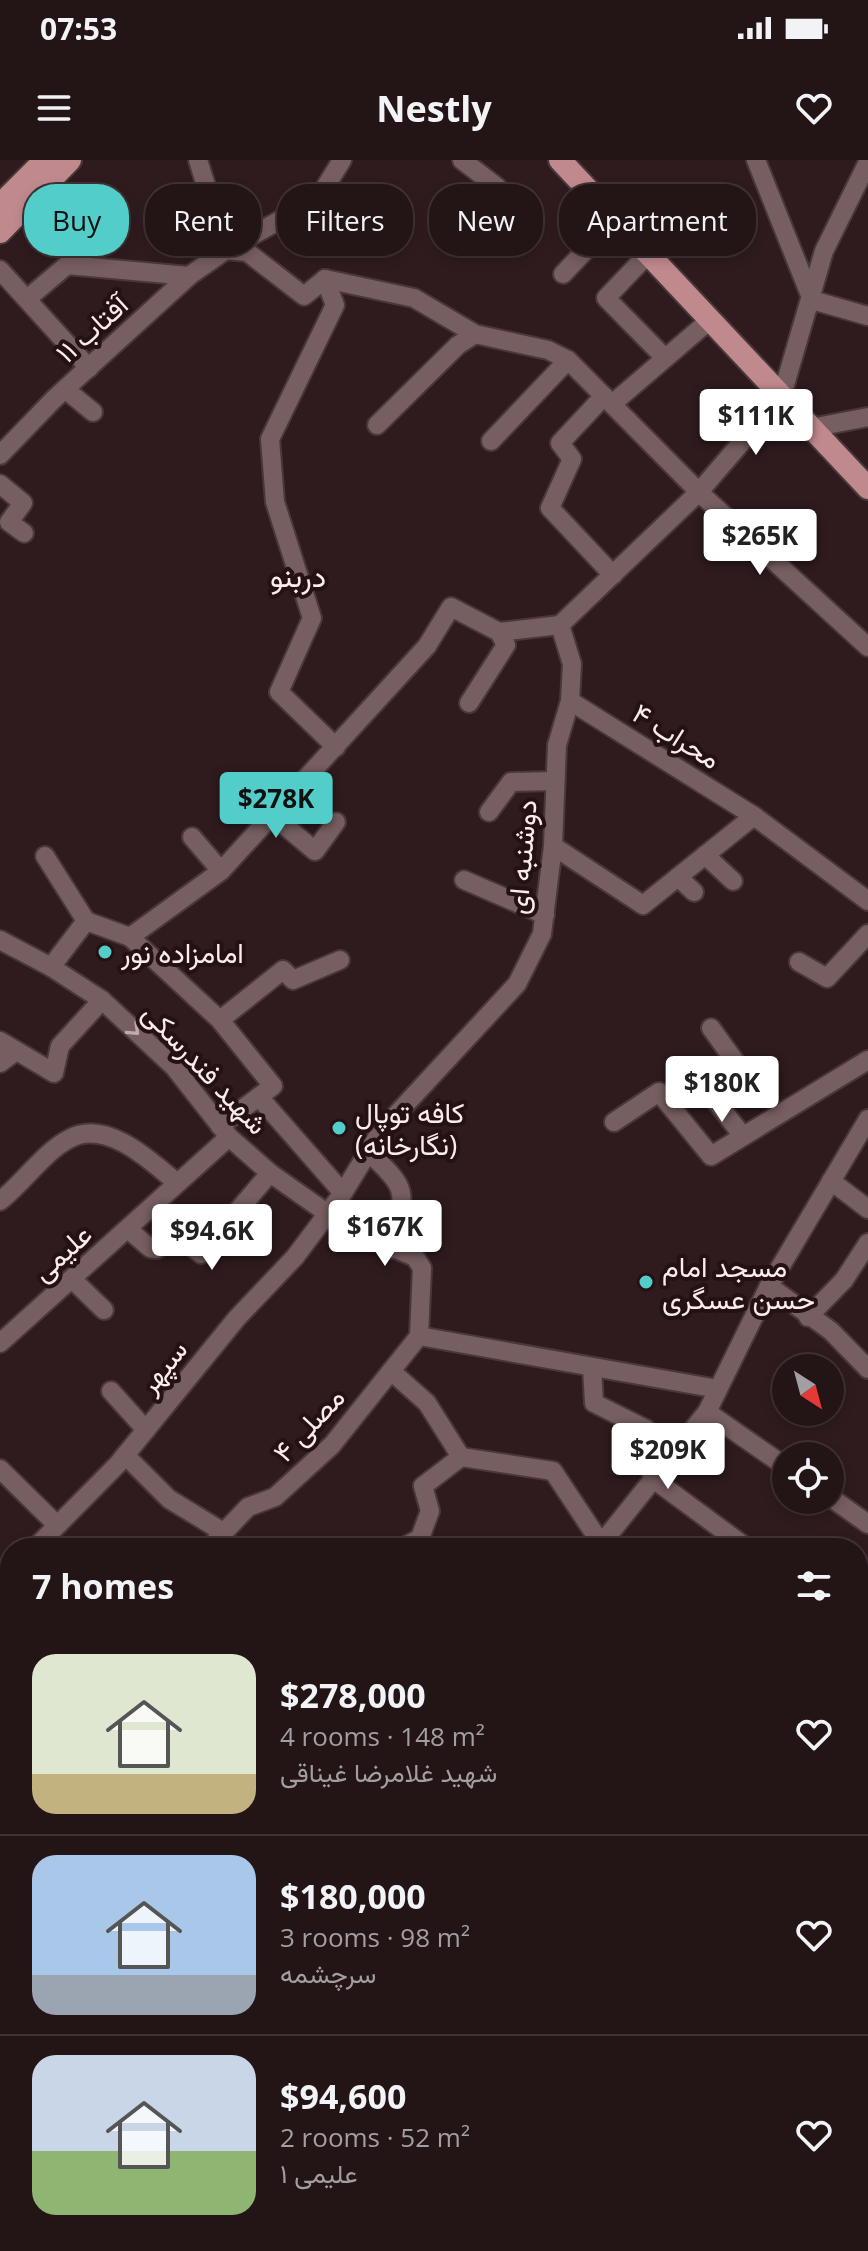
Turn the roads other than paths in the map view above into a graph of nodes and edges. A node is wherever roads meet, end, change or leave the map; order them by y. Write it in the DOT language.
graph roads {
  1 [pos="45,160"];
  2 [pos="70,160"];
  3 [pos="198,160"];
  4 [pos="342,160"];
  5 [pos="462,160"];
  6 [pos="560,160"];
  7 [pos="756,160"];
  8 [pos="868,162"];
  9 [pos="205,184"];
  10 [pos="493,184"];
  11 [pos="583,184"];
  12 [pos="0,205"];
  13 [pos="261,231"];
  14 [pos="0,232"];
  15 [pos="217,256"];
  16 [pos="252,256"];
  17 [pos="580,256"];
  18 [pos="646,256"];
  19 [pos="652,256"];
  20 [pos="0,270"];
  21 [pos="563,274"];
  22 [pos="189,276"];
  23 [pos="325,279"];
  24 [pos="27,299"];
  25 [pos="812,300"];
  26 [pos="868,316"];
  27 [pos="711,319"];
  28 [pos="475,334"];
  29 [pos="665,358"];
  30 [pos="568,360"];
  31 [pos="89,368"];
  32 [pos="65,389"];
  33 [pos="782,395"];
  34 [pos="608,400"];
  35 [pos="93,412"];
  36 [pos="868,417"];
  37 [pos="377,425"];
  38 [pos="811,428"];
  39 [pos="491,441"];
  40 [pos="0,455"];
  41 [pos="0,484"];
  42 [pos="868,488"];
  43 [pos="699,492"];
  44 [pos="24,533"];
  45 [pos="613,575"];
  46 [pos="560,625"];
  47 [pos="499,632"];
  48 [pos="868,647"];
  49 [pos="570,701"];
  50 [pos="469,703"];
  51 [pos="336,747"];
  52 [pos="555,781"];
  53 [pos="489,812"];
  54 [pos="271,814"];
  55 [pos="754,816"];
  56 [pos="336,822"];
  57 [pos="192,837"];
  58 [pos="553,846"];
  59 [pos="705,855"];
  60 [pos="45,856"];
  61 [pos="221,871"];
  62 [pos="678,877"];
  63 [pos="464,880"];
  64 [pos="733,881"];
  65 [pos="694,892"];
  66 [pos="868,901"];
  67 [pos="545,915"];
  68 [pos="86,921"];
  69 [pos="868,934"];
  70 [pos="130,937"];
  71 [pos="0,940"];
  72 [pos="340,960"];
  73 [pos="799,962"];
  74 [pos="51,967"];
  75 [pos="102,1000"];
  76 [pos="220,1020"];
  77 [pos="711,1028"];
  78 [pos="8,1046"];
  79 [pos="868,1060"];
  80 [pos="0,1063"];
  81 [pos="266,1091"];
  82 [pos="868,1119"];
  83 [pos="614,1122"];
  84 [pos="225,1132"];
  85 [pos="743,1136"];
  86 [pos="862,1143"];
  87 [pos="369,1153"];
  88 [pos="270,1173"];
  89 [pos="831,1181"];
  90 [pos="177,1183"];
  91 [pos="343,1193"];
  92 [pos="0,1201"];
  93 [pos="868,1209"];
  94 [pos="328,1214"];
  95 [pos="129,1230"];
  96 [pos="868,1243"];
  97 [pos="393,1249"];
  98 [pos="72,1279"];
  99 [pos="769,1286"];
  100 [pos="104,1310"];
  101 [pos="808,1317"];
  102 [pos="419,1336"];
  103 [pos="0,1343"];
  104 [pos="592,1367"];
  105 [pos="868,1369"];
  106 [pos="391,1371"];
  107 [pos="718,1389"];
  108 [pos="111,1391"];
  109 [pos="707,1412"];
  110 [pos="146,1430"];
  111 [pos="125,1455"];
  112 [pos="461,1457"];
  113 [pos="772,1457"];
  114 [pos="0,1469"];
  115 [pos="652,1478"];
  116 [pos="844,1507"];
  117 [pos="868,1524"];
  118 [pos="57,1525"];
  119 [pos="223,1532"];
  120 [pos="45,1538"];
  121 [pos="218,1538"];
  122 [pos="420,1538"];
  123 [pos="595,1538"];
  124 [pos="608,1538"];
  125 [pos="733,1538"];
  1 -- 12 [label="main road"];
  2 -- 14 [label="main road"];
  3 -- 9 [label="street"];
  4 -- 13 [label="street, آفتاب ۱۱"];
  5 -- 10 [label="street"];
  6 -- 11 [label="main road"];
  7 -- 25 [label="street"];
  8 -- 25 [label="street"];
  15 -- 22 [label="street, آفتاب ۱۱"];
  16 -- 23 [label="street"];
  17 -- 21 [label="street"];
  18 -- 29 [label="street"];
  19 -- 27 [label="main road"];
  20 -- 24 [label="street"];
  22 -- 24 [label="street"];
  22 -- 31 [label="street, آفتاب ۱۱"];
  23 -- 28 [label="street"];
  23 -- 51 [label="street"];
  24 -- 31 [label="street"];
  25 -- 26 [label="street"];
  25 -- 33 [label="street"];
  27 -- 29 [label="street"];
  27 -- 33 [label="main road"];
  28 -- 30 [label="street"];
  28 -- 37 [label="street"];
  29 -- 34 [label="street"];
  30 -- 34 [label="street"];
  30 -- 39 [label="street"];
  31 -- 32 [label="street, آفتاب ۱۱"];
  32 -- 35 [label="street"];
  32 -- 40 [label="street, آفتاب ۱۱"];
  33 -- 38 [label="main road"];
  33 -- 43 [label="street"];
  34 -- 43 [label="street"];
  34 -- 45 [label="street"];
  36 -- 38 [label="street"];
  38 -- 42 [label="main road"];
  41 -- 44 [label="street"];
  43 -- 45 [label="street"];
  43 -- 48 [label="street"];
  45 -- 46 [label="street"];
  46 -- 47 [label="street"];
  46 -- 49 [label="street, دوشنبه ای"];
  47 -- 50 [label="street"];
  47 -- 51 [label="street"];
  49 -- 52 [label="street, دوشنبه ای"];
  49 -- 55 [label="street, ۴ محراب"];
  51 -- 54 [label="street"];
  52 -- 53 [label="street"];
  52 -- 58 [label="street, دوشنبه ای"];
  54 -- 56 [label="street"];
  54 -- 61 [label="street"];
  55 -- 59 [label="street"];
  55 -- 66 [label="street, ۴ محراب"];
  57 -- 61 [label="street"];
  58 -- 62 [label="street"];
  58 -- 67 [label="street, دوشنبه ای"];
  59 -- 62 [label="street"];
  59 -- 64 [label="street"];
  60 -- 68 [label="street"];
  61 -- 70 [label="street"];
  62 -- 65 [label="street"];
  63 -- 67 [label="street"];
  67 -- 87 [label="street, دوشنبه ای"];
  68 -- 70 [label="street"];
  68 -- 74 [label="street"];
  69 -- 73 [label="street"];
  70 -- 76 [label="street"];
  71 -- 74 [label="street, شهید فندرسکی"];
  72 -- 76 [label="street"];
  74 -- 75 [label="street, شهید فندرسکی"];
  75 -- 78 [label="street"];
  75 -- 84 [label="street, شهید فندرسکی, one-way"];
  76 -- 81 [label="street"];
  77 -- 85 [label="street"];
  78 -- 80 [label="street"];
  79 -- 85 [label="street"];
  81 -- 84 [label="street, علیمی"];
  81 -- 91 [label="street"];
  82 -- 86 [label="street"];
  83 -- 85 [label="street"];
  84 -- 88 [label="street, شهید فندرسکی"];
  84 -- 90 [label="street, علیمی"];
  86 -- 89 [label="street"];
  87 -- 91 [label="street, دوشنبه ای"];
  87 -- 97 [label="street"];
  88 -- 94 [label="street, شهید فندرسکی"];
  88 -- 95 [label="street"];
  89 -- 93 [label="street"];
  89 -- 99 [label="street"];
  90 -- 92 [label="street"];
  90 -- 95 [label="street, علیمی"];
  91 -- 94 [label="street, دوشنبه ای"];
  94 -- 97 [label="street, شهید فندرسکی"];
  94 -- 110 [label="street, سپهر"];
  95 -- 98 [label="street, علیمی"];
  96 -- 101 [label="street"];
  97 -- 102 [label="street, شهید فندرسکی"];
  98 -- 100 [label="street"];
  98 -- 103 [label="street, علیمی"];
  99 -- 101 [label="street"];
  99 -- 107 [label="street"];
  101 -- 105 [label="street"];
  102 -- 104 [label="street"];
  102 -- 106 [label="street, ۴ مصلی"];
  104 -- 107 [label="street"];
  104 -- 115 [label="street"];
  106 -- 112 [label="street"];
  106 -- 119 [label="street, ۴ مصلی"];
  107 -- 109 [label="street"];
  108 -- 110 [label="street"];
  109 -- 113 [label="street"];
  109 -- 115 [label="street"];
  110 -- 111 [label="street, سپهر"];
  111 -- 118 [label="street, سپهر"];
  111 -- 119 [label="street"];
  112 -- 122 [label="street"];
  112 -- 123 [label="street"];
  114 -- 118 [label="street"];
  115 -- 124 [label="street"];
  115 -- 125 [label="street"];
  116 -- 117 [label="street"];
  118 -- 120 [label="street, سپهر"];
  119 -- 121 [label="street, ۴ مصلی"];
}
